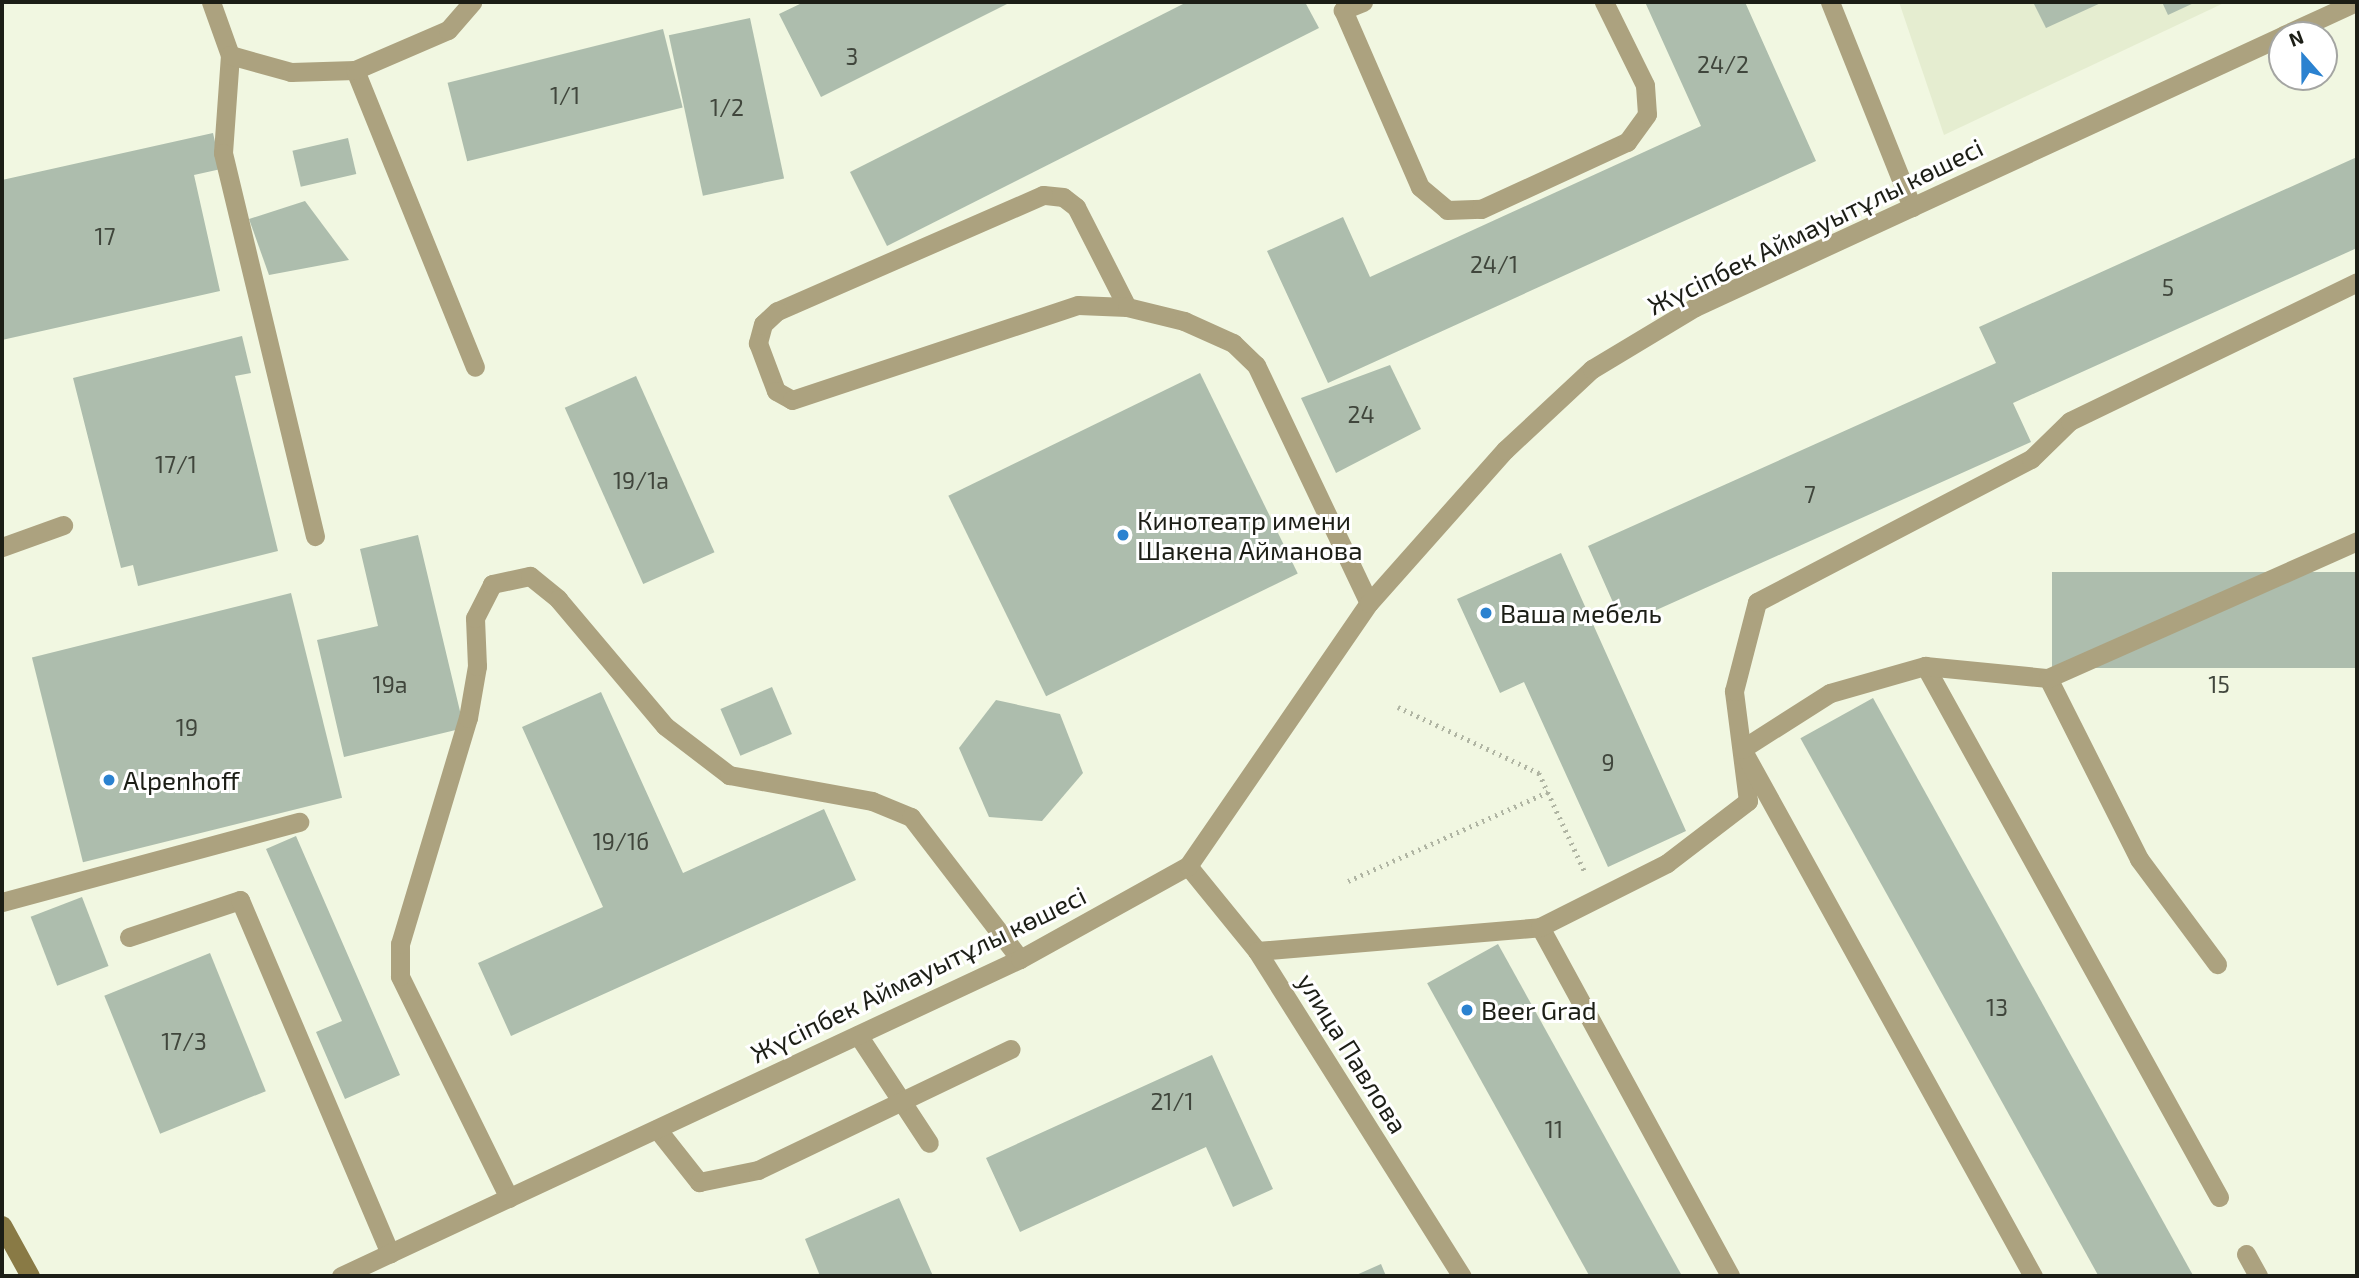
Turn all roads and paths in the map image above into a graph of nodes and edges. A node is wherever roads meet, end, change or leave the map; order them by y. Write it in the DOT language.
graph roads {
  1 [pos="211,2"];
  2 [pos="472,2"];
  3 [pos="1363,2"];
  4 [pos="1604,2"];
  5 [pos="1830,2"];
  6 [pos="2356,2"];
  7 [pos="1341,6"];
  8 [pos="2315,21"];
  9 [pos="2268,43"];
  10 [pos="230,55"];
  11 [pos="355,70"];
  12 [pos="1912,207"];
  13 [pos="2357,282"];
  14 [pos="1127,307"];
  15 [pos="475,367"];
  16 [pos="63,525"];
  17 [pos="315,536"];
  18 [pos="2357,541"];
  19 [pos="2,547"];
  20 [pos="1369,603"];
  21 [pos="1925,666"];
  22 [pos="2048,678"];
  23 [pos="1398,707"];
  24 [pos="1742,749"];
  25 [pos="1548,792"];
  26 [pos="299,822"];
  27 [pos="1188,866"];
  28 [pos="1348,881"];
  29 [pos="1598,898"];
  30 [pos="2,902"];
  31 [pos="1539,927"];
  32 [pos="129,937"];
  33 [pos="1257,951"];
  34 [pos="1020,959"];
  35 [pos="2217,964"];
  36 [pos="858,1035"];
  37 [pos="1010,1049"];
  38 [pos="901,1101"];
  39 [pos="657,1129"];
  40 [pos="929,1143"];
  41 [pos="2219,1197"];
  42 [pos="509,1198"];
  43 [pos="2,1225"];
  44 [pos="390,1253"];
  45 [pos="2246,1254"];
  46 [pos="30,1276"];
  47 [pos="341,1276"];
  48 [pos="1462,1276"];
  49 [pos="1730,1276"];
  50 [pos="2033,1276"];
  51 [pos="2258,1276"];
  1 -- 10 [label="street"];
  2 -- 11 [label="street"];
  3 -- 7 [label="street"];
  4 -- 7 [label="street"];
  5 -- 12 [label="street"];
  6 -- 8 [label="street, Жүсіпбек Аймауытұлы көшесі"];
  9 -- 12 [label="street, Жүсіпбек Аймауытұлы көшесі"];
  10 -- 11 [label="street"];
  10 -- 17 [label="street"];
  11 -- 15 [label="street"];
  12 -- 20 [label="street, Жүсіпбек Аймауытұлы көшесі"];
  13 -- 24 [label="street"];
  14 -- 14 [label="street"];
  14 -- 20 [label="street"];
  16 -- 19 [label="street"];
  18 -- 22 [label="street"];
  20 -- 27 [label="street, Жүсіпбек Аймауытұлы көшесі"];
  21 -- 22 [label="street"];
  21 -- 24 [label="street"];
  21 -- 41 [label="street"];
  22 -- 35 [label="street"];
  23 -- 25 [label="path"];
  24 -- 29 [label="street"];
  24 -- 50 [label="street"];
  25 -- 28 [label="path"];
  25 -- 29 [label="path"];
  26 -- 30 [label="street"];
  27 -- 33 [label="street, улица Павлова"];
  27 -- 34 [label="street, Жүсіпбек Аймауытұлы көшесі"];
  29 -- 31 [label="street"];
  31 -- 33 [label="street"];
  31 -- 49 [label="street"];
  32 -- 44 [label="street"];
  33 -- 48 [label="street, улица Павлова"];
  34 -- 36 [label="street, Жүсіпбек Аймауытұлы көшесі"];
  34 -- 42 [label="street"];
  36 -- 38 [label="street"];
  36 -- 39 [label="street, Жүсіпбек Аймауытұлы көшесі"];
  37 -- 38 [label="street"];
  38 -- 39 [label="street"];
  38 -- 40 [label="street"];
  39 -- 42 [label="street, Жүсіпбек Аймауытұлы көшесі"];
  42 -- 44 [label="street, Жүсіпбек Аймауытұлы көшесі"];
  43 -- 46 [label="main road"];
  44 -- 47 [label="street, Жүсіпбек Аймауытұлы көшесі"];
  45 -- 51 [label="street"];
}
